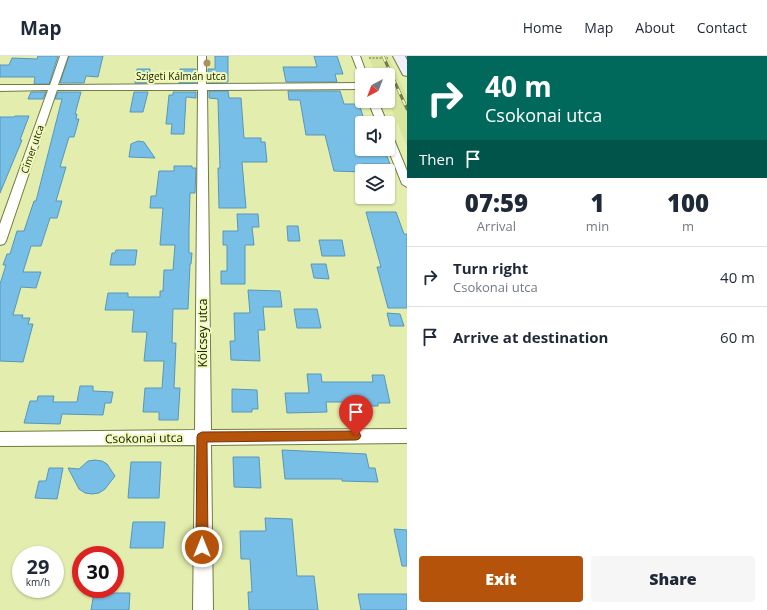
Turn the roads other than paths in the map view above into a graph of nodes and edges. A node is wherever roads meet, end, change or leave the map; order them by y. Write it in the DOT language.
graph roads {
  1 [pos="64,56"];
  2 [pos="202,56"];
  3 [pos="360,57"];
  4 [pos="394,57"];
  5 [pos="362,68"];
  6 [pos="407,72"];
  7 [pos="355,86"];
  8 [pos="53,87"];
  9 [pos="202,87"];
  10 [pos="0,88"];
  11 [pos="395,154"];
  12 [pos="407,184"];
  13 [pos="0,241"];
  14 [pos="407,436"];
  15 [pos="202,437"];
  16 [pos="0,439"];
  17 [pos="202,610"];
  1 -- 8 [label="street, Címer utca"];
  2 -- 9 [label="street, Kölcsey utca"];
  3 -- 5 [label="street"];
  4 -- 6 [label="main road"];
  7 -- 9 [label="street, Szigeti Kálmán utca"];
  8 -- 9 [label="street, Szigeti Kálmán utca"];
  8 -- 10 [label="street, Szigeti Kálmán utca"];
  8 -- 13 [label="street, Címer utca"];
  9 -- 15 [label="street, Kölcsey utca"];
  11 -- 12 [label="street"];
  14 -- 15 [label="street, Csokonai utca"];
  15 -- 16 [label="street, Csokonai utca"];
  15 -- 17 [label="street, Kölcsey utca"];
}
